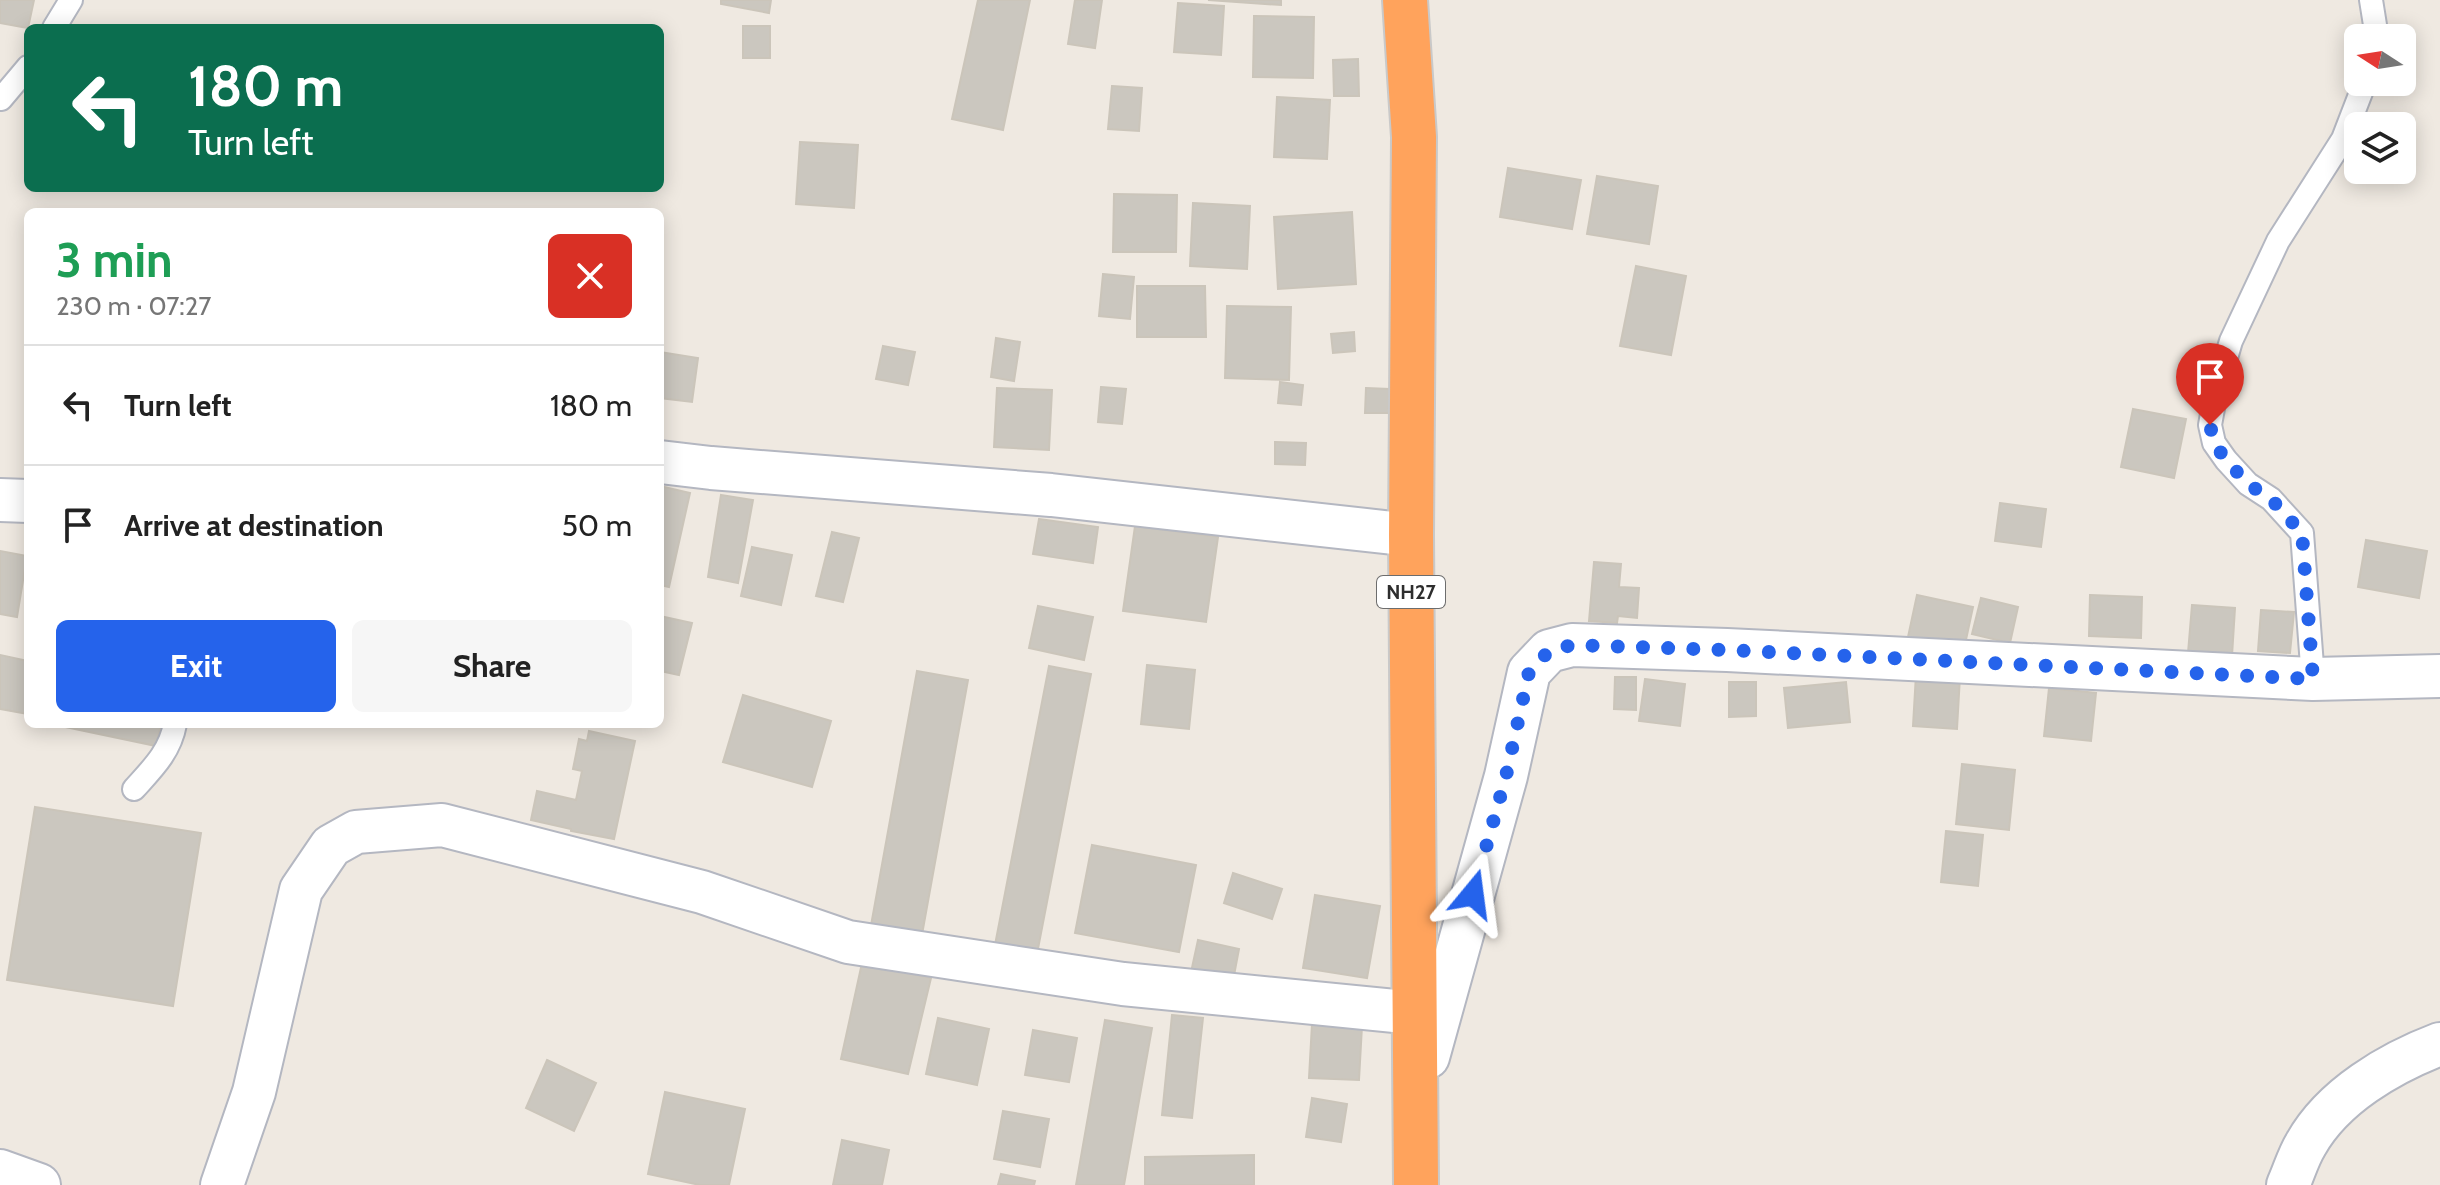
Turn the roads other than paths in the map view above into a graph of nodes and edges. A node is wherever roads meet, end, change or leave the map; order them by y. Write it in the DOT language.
graph roads {
  1 [pos="71,0"];
  2 [pos="1405,0"];
  3 [pos="2371,0"];
  4 [pos="56,24"];
  5 [pos="2375,24"];
  6 [pos="24,72"];
  7 [pos="2360,96"];
  8 [pos="1,99"];
  9 [pos="664,462"];
  10 [pos="0,500"];
  11 [pos="24,501"];
  12 [pos="1411,535"];
  13 [pos="2440,676"];
  14 [pos="2313,679"];
  15 [pos="174,728"];
  16 [pos="134,789"];
  17 [pos="1415,1013"];
  18 [pos="2440,1044"];
  19 [pos="1415,1100"];
  20 [pos="0,1171"];
  21 [pos="39,1185"];
  22 [pos="222,1185"];
  23 [pos="1416,1185"];
  24 [pos="2288,1185"];
  1 -- 4 [label="lane"];
  2 -- 12 [label="highway, NH27"];
  3 -- 5 [label="lane"];
  6 -- 8 [label="lane"];
  7 -- 14 [label="lane"];
  9 -- 12 [label="street"];
  10 -- 11 [label="street"];
  12 -- 17 [label="highway, NH27"];
  13 -- 14 [label="street"];
  14 -- 19 [label="street"];
  15 -- 16 [label="lane"];
  17 -- 19 [label="highway, NH27"];
  17 -- 22 [label="street"];
  18 -- 24 [label="street"];
  19 -- 23 [label="highway, NH27"];
  20 -- 21 [label="street"];
}
